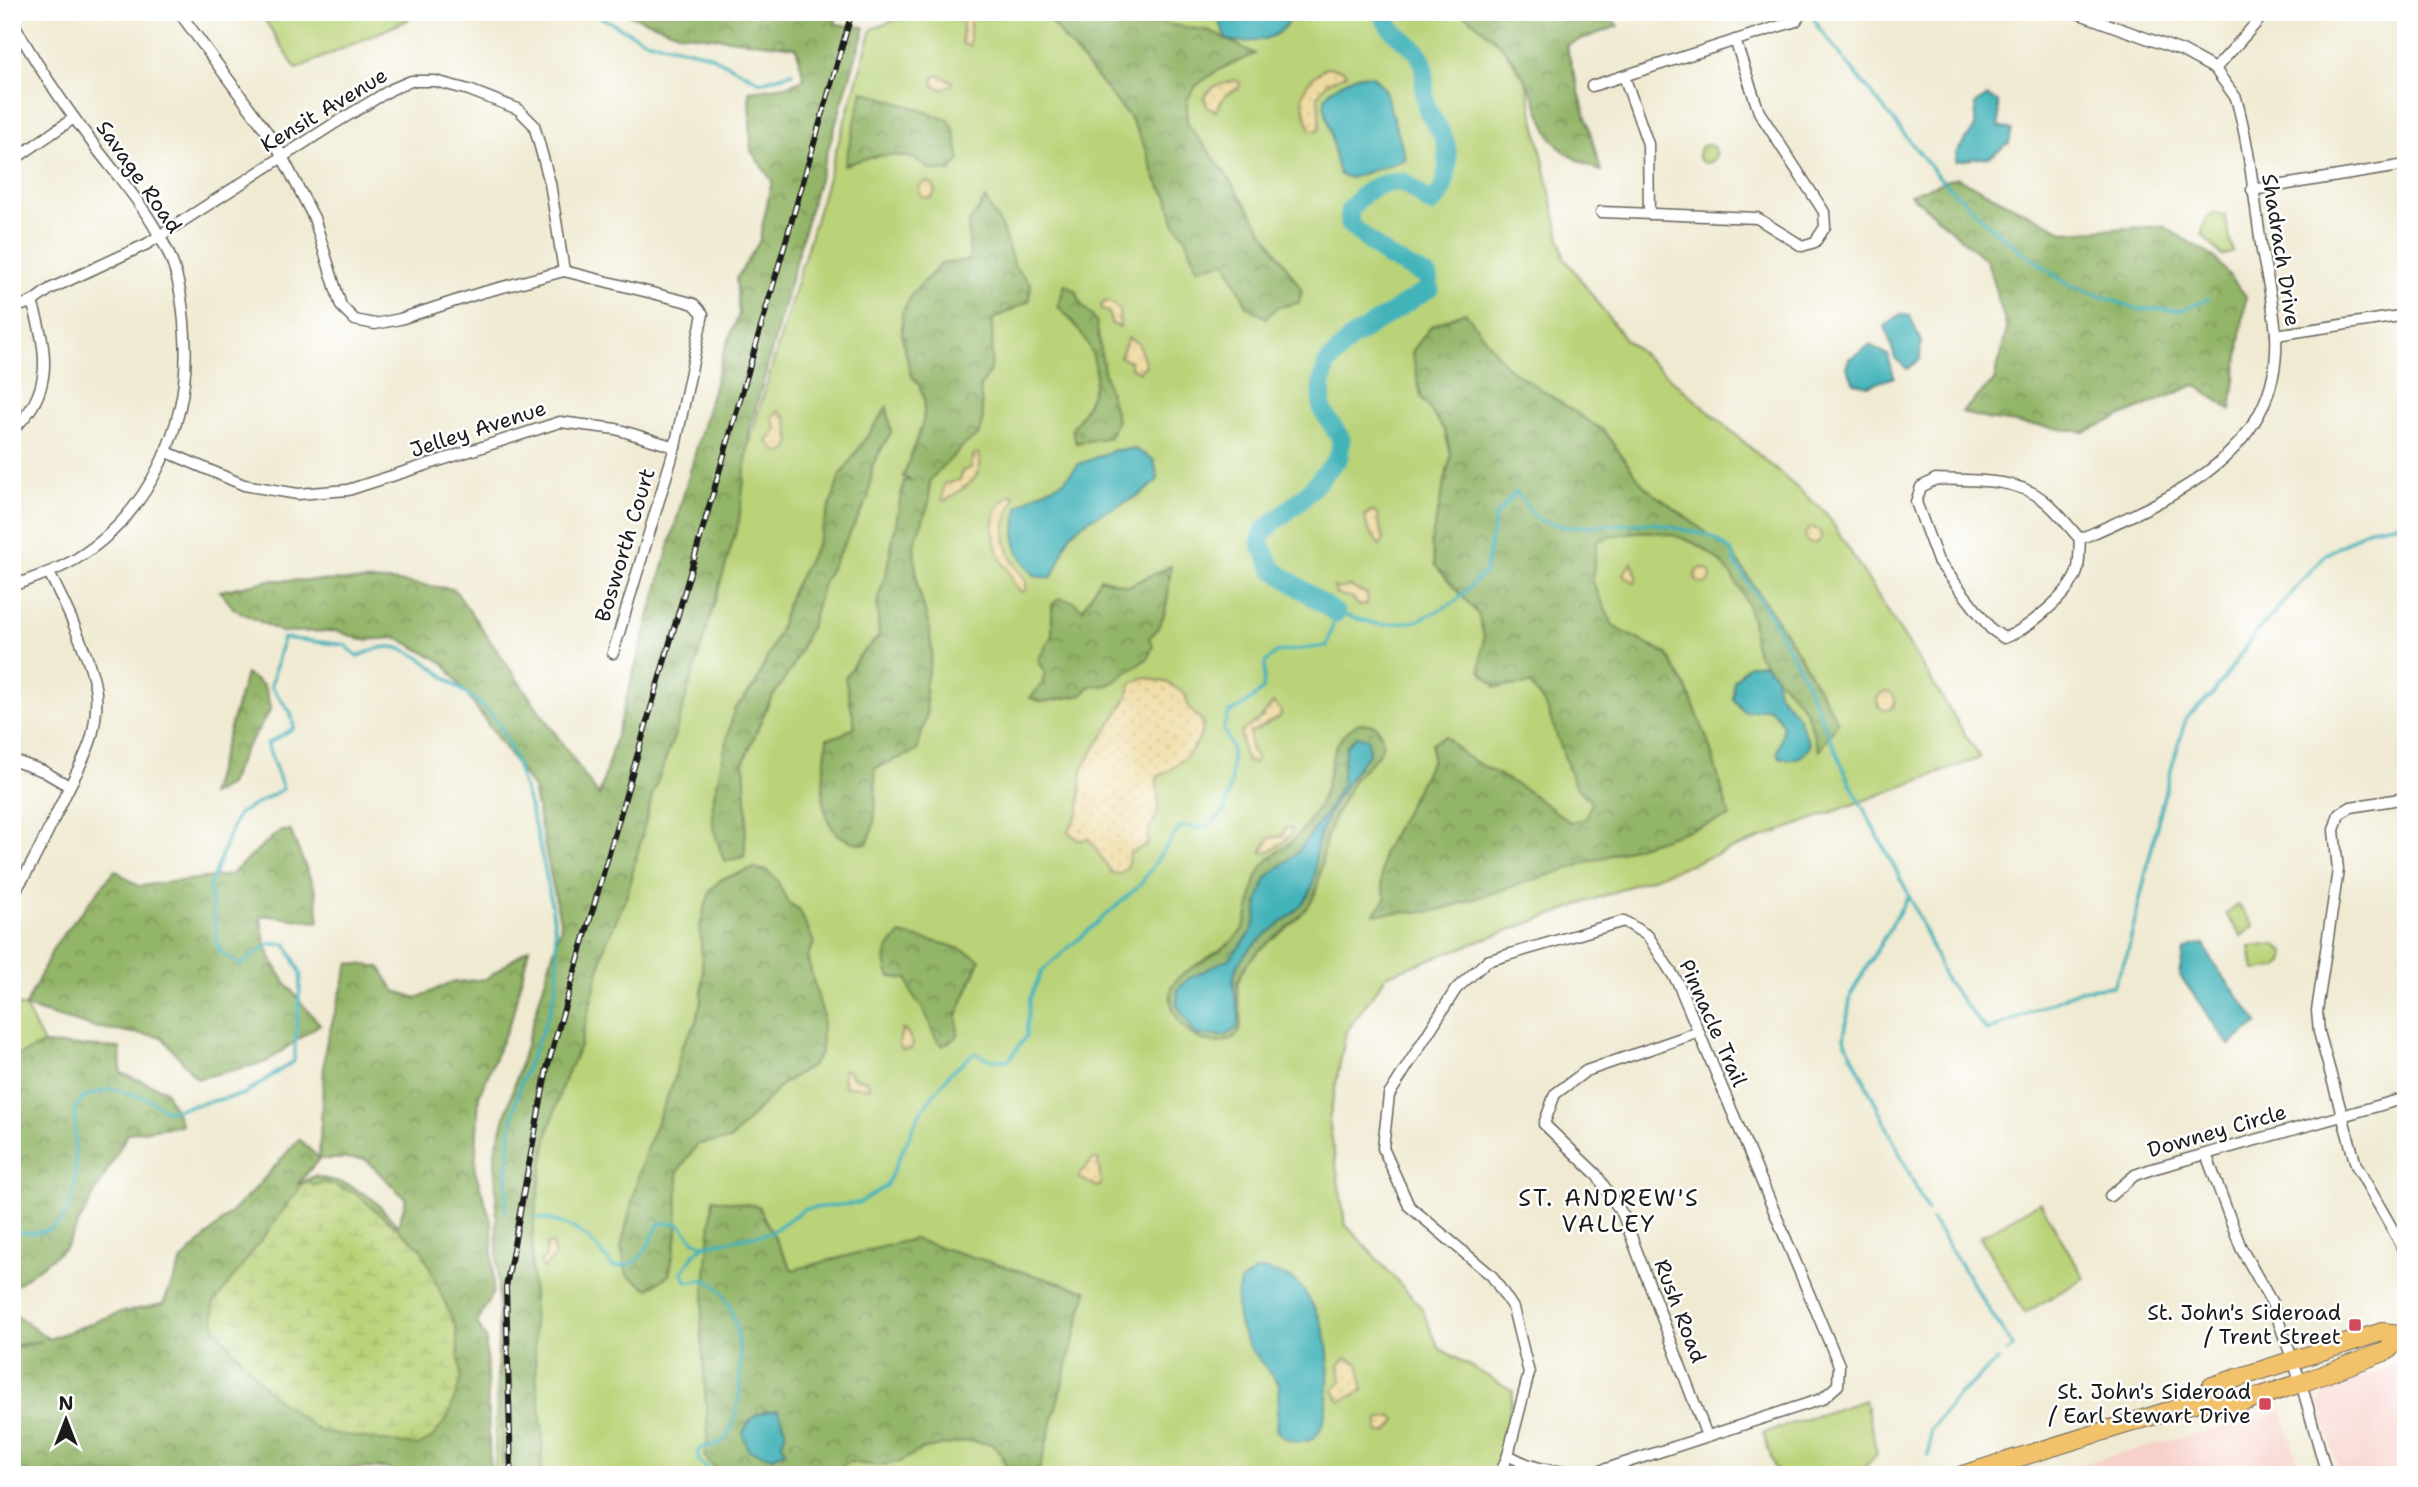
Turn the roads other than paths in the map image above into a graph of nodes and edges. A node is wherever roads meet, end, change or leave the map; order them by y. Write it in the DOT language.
graph roads {
  1 [pos="179,12"];
  2 [pos="1802,12"];
  3 [pos="2074,12"];
  4 [pos="2266,12"];
  5 [pos="12,20"];
  6 [pos="1735,40"];
  7 [pos="2215,69"];
  8 [pos="1624,76"];
  9 [pos="1592,86"];
  10 [pos="74,118"];
  11 [pos="282,157"];
  12 [pos="12,161"];
  13 [pos="2406,165"];
  14 [pos="2252,190"];
  15 [pos="1601,212"];
  16 [pos="1649,214"];
  17 [pos="159,234"];
  18 [pos="564,271"];
  19 [pos="32,302"];
  20 [pos="12,308"];
  21 [pos="2406,315"];
  22 [pos="2276,335"];
  23 [pos="12,430"];
  24 [pos="675,447"];
  25 [pos="167,452"];
  26 [pos="2080,539"];
  27 [pos="49,573"];
  28 [pos="12,586"];
  29 [pos="613,653"];
  30 [pos="12,760"];
  31 [pos="69,786"];
  32 [pos="2406,798"];
  33 [pos="12,895"];
  34 [pos="1699,1032"];
  35 [pos="2406,1098"];
  36 [pos="2342,1115"];
  37 [pos="2206,1154"];
  38 [pos="2110,1196"];
  39 [pos="2406,1253"];
  40 [pos="2403,1332"];
  41 [pos="2293,1359"];
  42 [pos="2301,1384"];
  43 [pos="2201,1401"];
  44 [pos="1707,1436"];
  45 [pos="1508,1455"];
  46 [pos="1500,1475"];
  47 [pos="1962,1475"];
  48 [pos="2327,1475"];
  1 -- 11 [label="street"];
  2 -- 6 [label="street"];
  3 -- 7 [label="street, Shadrach Drive"];
  4 -- 7 [label="street"];
  5 -- 10 [label="street, Savage Road"];
  6 -- 8 [label="street"];
  6 -- 16 [label="street"];
  7 -- 14 [label="street, Shadrach Drive"];
  8 -- 9 [label="street"];
  8 -- 16 [label="street"];
  10 -- 12 [label="street"];
  10 -- 17 [label="street, Savage Road"];
  11 -- 17 [label="street, Kensit Avenue"];
  11 -- 18 [label="street"];
  11 -- 18 [label="street, Kensit Avenue"];
  13 -- 14 [label="street"];
  14 -- 22 [label="street, Shadrach Drive"];
  15 -- 16 [label="street"];
  17 -- 19 [label="street, Kensit Avenue"];
  17 -- 25 [label="street, Savage Road"];
  18 -- 24 [label="street"];
  19 -- 20 [label="street, Kensit Avenue"];
  19 -- 23 [label="street"];
  21 -- 22 [label="street"];
  22 -- 26 [label="street, Shadrach Drive"];
  24 -- 25 [label="street, Jelley Avenue"];
  24 -- 29 [label="street, Bosworth Court"];
  25 -- 27 [label="street, Savage Road"];
  26 -- 26 [label="street"];
  27 -- 28 [label="street, Savage Road"];
  27 -- 31 [label="street"];
  30 -- 31 [label="street"];
  31 -- 33 [label="street"];
  32 -- 36 [label="street"];
  34 -- 44 [label="street, Pinnacle Trail"];
  34 -- 44 [label="street, Rush Road"];
  34 -- 45 [label="street, Pinnacle Trail"];
  35 -- 36 [label="street, Downey Circle"];
  36 -- 37 [label="street, Downey Circle"];
  36 -- 39 [label="street"];
  37 -- 38 [label="street, Downey Circle"];
  37 -- 41 [label="street"];
  40 -- 41 [label="main road"];
  40 -- 42 [label="main road"];
  41 -- 42 [label="street"];
  41 -- 43 [label="main road"];
  42 -- 43 [label="main road"];
  42 -- 48 [label="street"];
  43 -- 47 [label="main road"];
  44 -- 45 [label="street, Pinnacle Trail"];
  45 -- 46 [label="street, Pinnacle Trail"];
}
